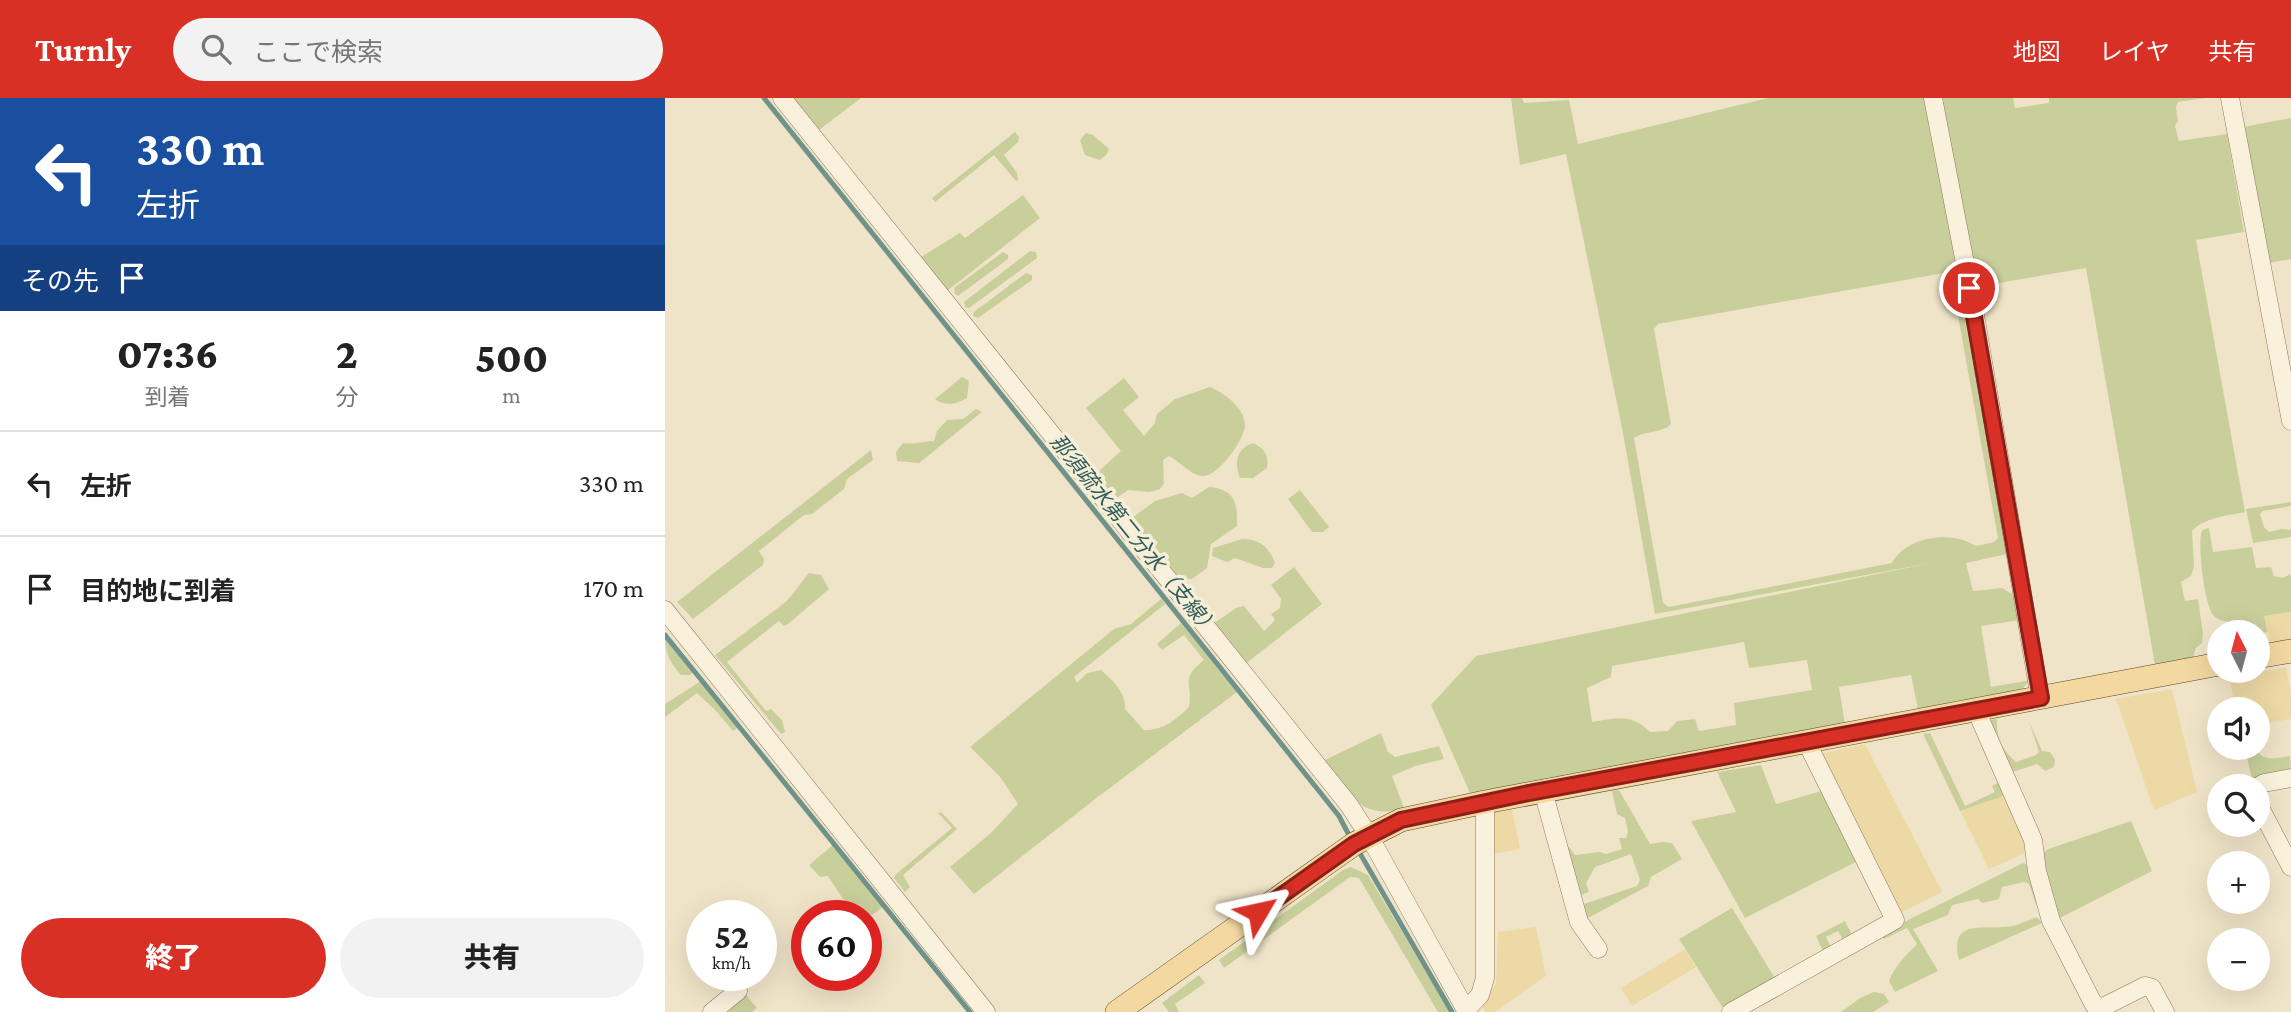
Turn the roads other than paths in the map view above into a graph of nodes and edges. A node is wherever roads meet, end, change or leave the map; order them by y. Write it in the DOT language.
graph roads {
  1 [pos="782,98"];
  2 [pos="1933,98"];
  3 [pos="2230,98"];
  4 [pos="2291,421"];
  5 [pos="665,610"];
  6 [pos="2291,651"];
  7 [pos="2270,655"];
  8 [pos="2207,666"];
  9 [pos="2041,698"];
  10 [pos="1976,710"];
  11 [pos="1805,741"];
  12 [pos="2291,778"];
  13 [pos="2270,782"];
  14 [pos="1543,790"];
  15 [pos="1485,802"];
  16 [pos="2270,827"];
  17 [pos="1369,836"];
  18 [pos="2291,867"];
  19 [pos="1598,949"];
  20 [pos="738,991"];
  21 [pos="1467,1011"];
  22 [pos="712,1012"];
  23 [pos="986,1012"];
  24 [pos="1117,1012"];
  25 [pos="1731,1012"];
  26 [pos="2165,1012"];
  1 -- 17 [label="street"];
  2 -- 9 [label="street"];
  3 -- 4 [label="street"];
  5 -- 23 [label="street"];
  6 -- 7 [label="main road"];
  8 -- 9 [label="main road"];
  9 -- 10 [label="main road"];
  10 -- 11 [label="main road"];
  10 -- 26 [label="street"];
  11 -- 14 [label="main road"];
  11 -- 25 [label="street"];
  12 -- 13 [label="street"];
  14 -- 15 [label="main road"];
  14 -- 19 [label="street"];
  15 -- 17 [label="main road"];
  15 -- 21 [label="street"];
  16 -- 18 [label="street"];
  17 -- 21 [label="street"];
  17 -- 24 [label="main road"];
  20 -- 22 [label="street"];
}
